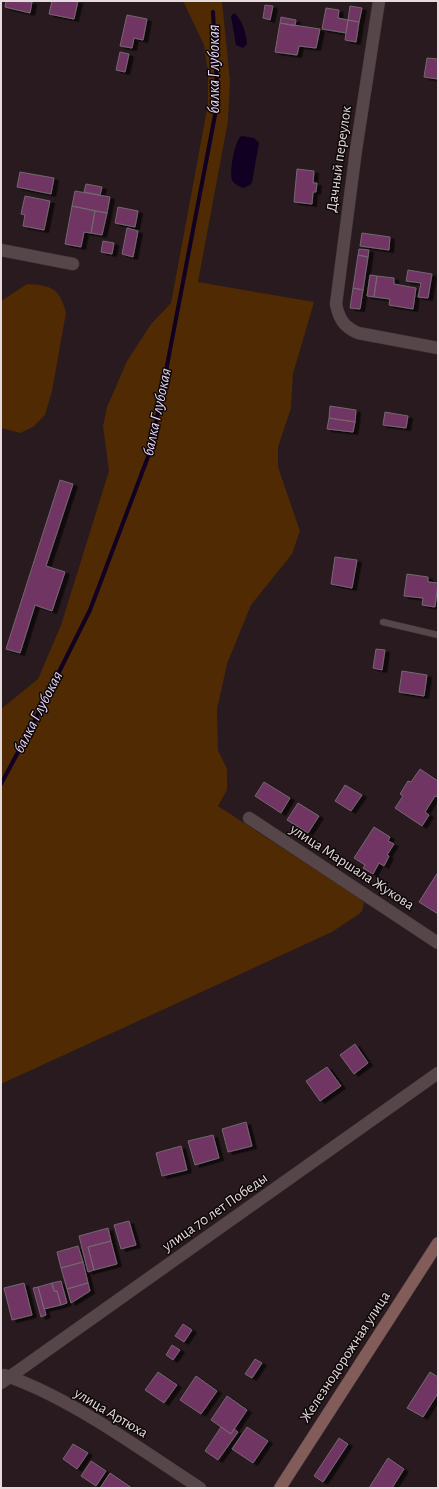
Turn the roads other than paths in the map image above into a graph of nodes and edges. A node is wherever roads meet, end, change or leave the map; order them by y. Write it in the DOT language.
graph roads {
  1 [pos="379,1"];
  2 [pos="1,250"];
  3 [pos="73,264"];
  4 [pos="438,348"];
  5 [pos="383,622"];
  6 [pos="438,635"];
  7 [pos="249,818"];
  8 [pos="438,943"];
  9 [pos="438,1073"];
  10 [pos="438,1243"];
  11 [pos="4,1378"];
  12 [pos="200,1488"];
  13 [pos="280,1488"];
  1 -- 4 [label="street, Дачный переулок"];
  2 -- 3 [label="street"];
  5 -- 6 [label="lane"];
  7 -- 8 [label="street, улица Маршала Жукова"];
  9 -- 11 [label="street, улица 70 лет Победы"];
  10 -- 13 [label="main road, Железнодорожная улица"];
  11 -- 12 [label="street, улица Артюха"];
}
